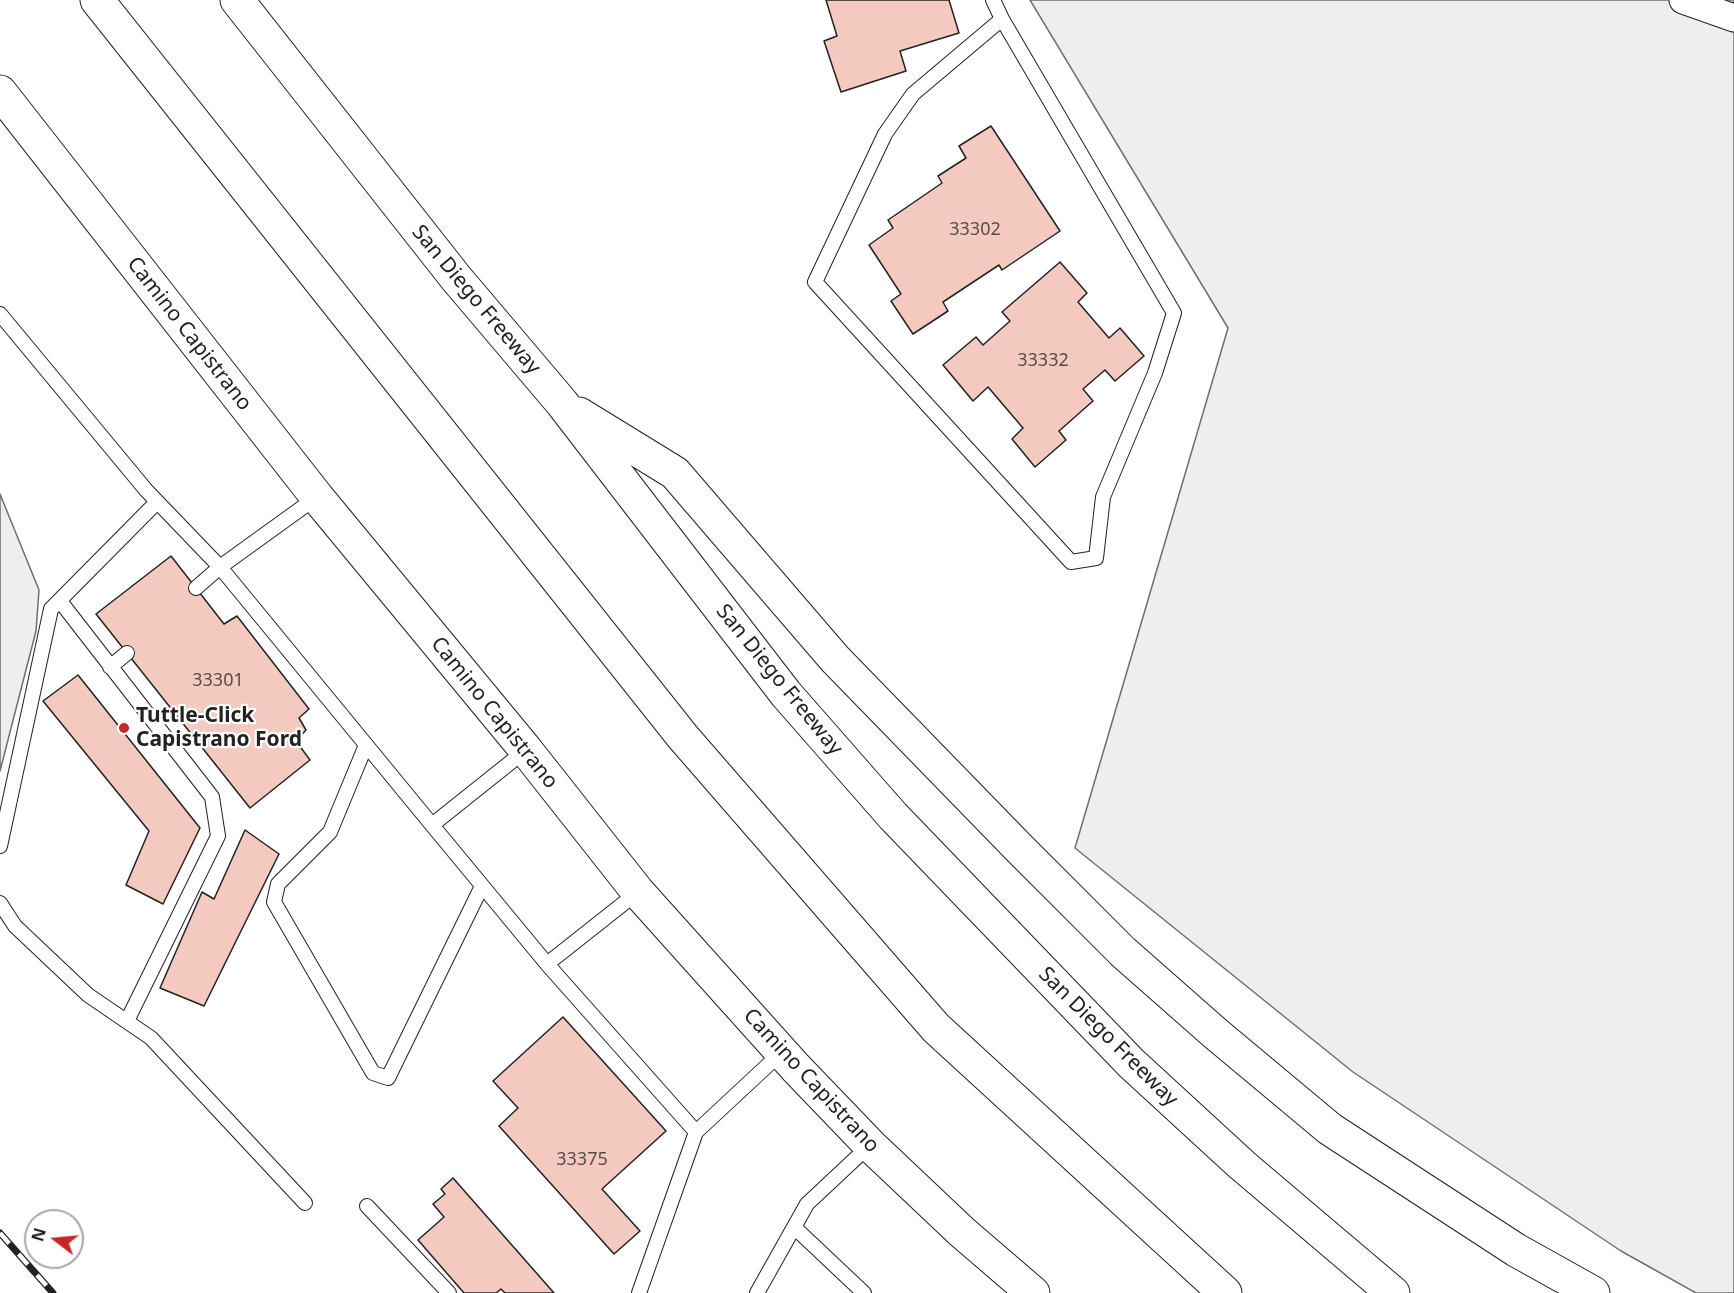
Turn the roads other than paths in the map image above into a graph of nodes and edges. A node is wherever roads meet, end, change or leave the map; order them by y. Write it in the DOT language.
graph roads {
  1 [pos="97,0"];
  2 [pos="237,0"];
  3 [pos="993,0"];
  4 [pos="1683,0"];
  5 [pos="1734,18"];
  6 [pos="1002,19"];
  7 [pos="0,92"];
  8 [pos="0,314"];
  9 [pos="562,404"];
  10 [pos="317,497"];
  11 [pos="157,502"];
  12 [pos="220,567"];
  13 [pos="196,588"];
  14 [pos="60,601"];
  15 [pos="127,653"];
  16 [pos="110,667"];
  17 [pos="366,745"];
  18 [pos="526,750"];
  19 [pos="432,825"];
  20 [pos="0,846"];
  21 [pos="482,886"];
  22 [pos="638,892"];
  23 [pos="0,903"];
  24 [pos="547,964"];
  25 [pos="127,1021"];
  26 [pos="782,1052"];
  27 [pos="696,1132"];
  28 [pos="870,1145"];
  29 [pos="305,1203"];
  30 [pos="367,1206"];
  31 [pos="794,1227"];
  32 [pos="449,1293"];
  33 [pos="639,1293"];
  34 [pos="757,1293"];
  35 [pos="864,1293"];
  36 [pos="1033,1293"];
  37 [pos="1225,1293"];
  38 [pos="1393,1293"];
  39 [pos="1593,1293"];
  1 -- 37 [label="main road"];
  2 -- 9 [label="main road, San Diego Freeway"];
  3 -- 6 [label="lane"];
  4 -- 5 [label="street"];
  6 -- 6 [label="lane"];
  7 -- 10 [label="main road, Camino Capistrano"];
  8 -- 11 [label="lane"];
  9 -- 38 [label="main road, San Diego Freeway"];
  9 -- 39 [label="main road"];
  10 -- 12 [label="lane"];
  10 -- 18 [label="main road, Camino Capistrano"];
  11 -- 12 [label="lane"];
  11 -- 14 [label="lane"];
  12 -- 13 [label="lane"];
  12 -- 17 [label="lane"];
  14 -- 16 [label="lane"];
  14 -- 20 [label="lane"];
  15 -- 16 [label="lane"];
  16 -- 25 [label="lane"];
  17 -- 19 [label="lane"];
  17 -- 21 [label="lane"];
  18 -- 19 [label="lane"];
  18 -- 22 [label="main road, Camino Capistrano"];
  19 -- 21 [label="lane"];
  21 -- 24 [label="lane"];
  22 -- 24 [label="lane"];
  22 -- 26 [label="main road, Camino Capistrano"];
  23 -- 25 [label="lane"];
  24 -- 27 [label="lane"];
  25 -- 29 [label="lane"];
  26 -- 27 [label="lane"];
  26 -- 28 [label="main road, Camino Capistrano"];
  27 -- 33 [label="lane"];
  28 -- 31 [label="lane"];
  28 -- 36 [label="main road, Camino Capistrano"];
  30 -- 32 [label="lane"];
  31 -- 34 [label="lane"];
  31 -- 35 [label="lane"];
}
